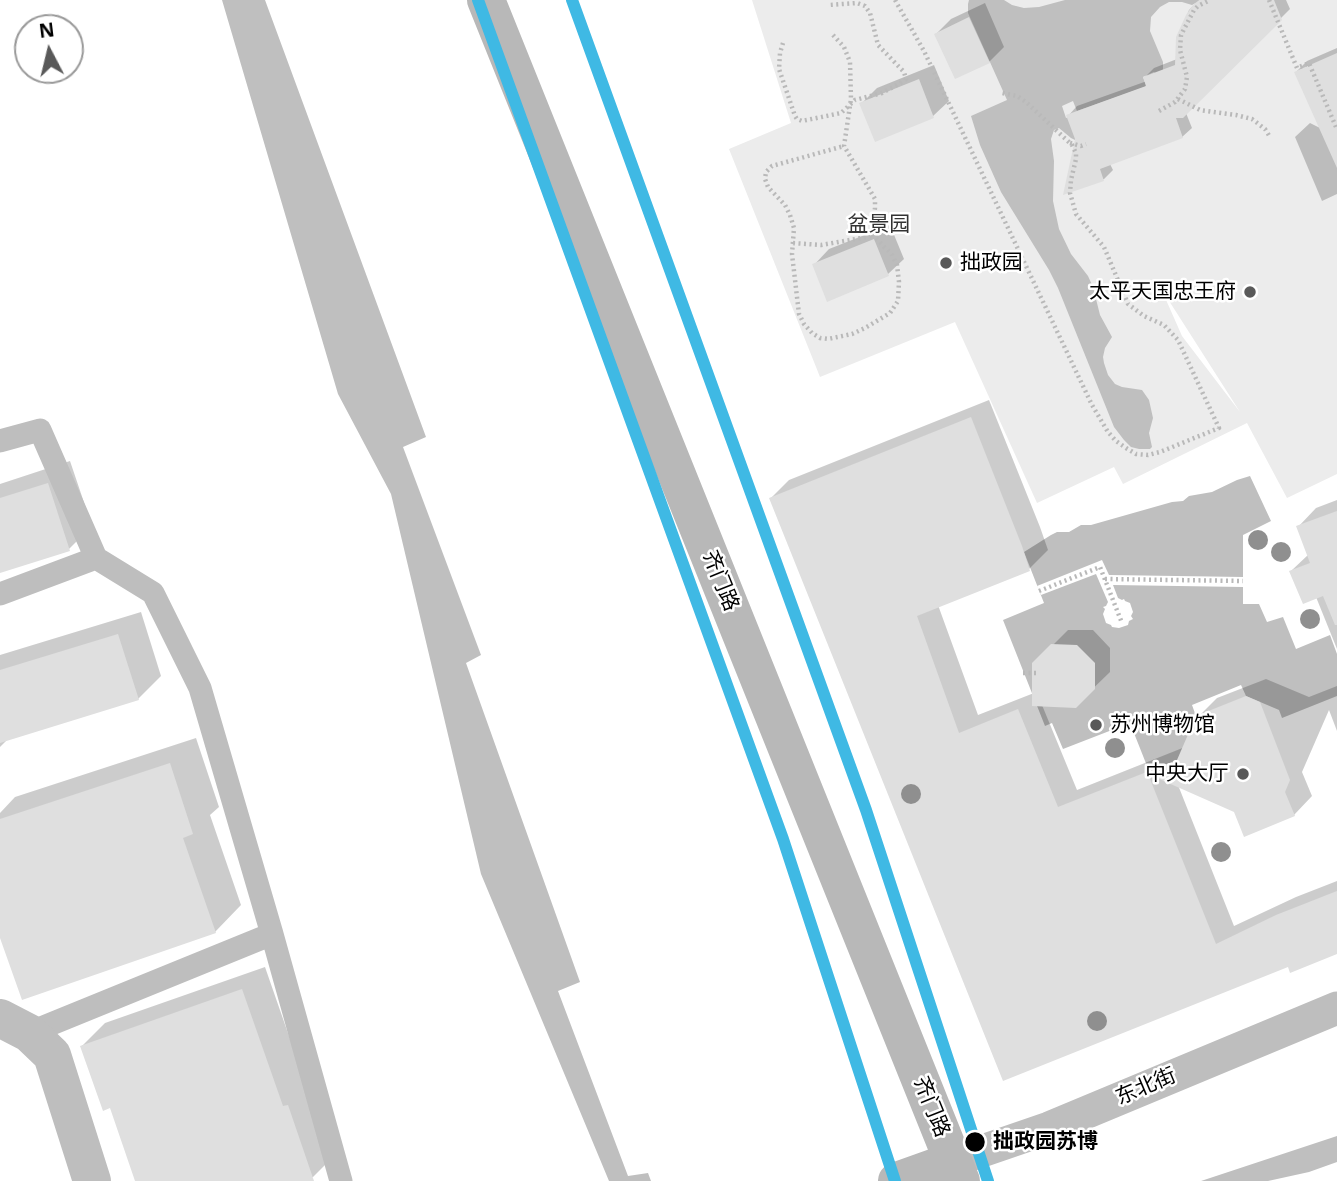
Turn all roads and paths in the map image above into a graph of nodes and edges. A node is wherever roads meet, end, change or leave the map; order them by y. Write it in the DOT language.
graph roads {
  1 [pos="486,0"];
  2 [pos="895,0"];
  3 [pos="1210,0"];
  4 [pos="1269,0"];
  5 [pos="829,5"];
  6 [pos="834,35"];
  7 [pos="783,43"];
  8 [pos="1002,93"];
  9 [pos="1178,99"];
  10 [pos="850,104"];
  11 [pos="1159,111"];
  12 [pos="1336,127"];
  13 [pos="1270,137"];
  14 [pos="1070,142"];
  15 [pos="844,146"];
  16 [pos="1076,156"];
  17 [pos="873,236"];
  18 [pos="793,243"];
  19 [pos="0,441"];
  20 [pos="96,558"];
  21 [pos="1105,579"];
  22 [pos="1243,582"];
  23 [pos="1039,591"];
  24 [pos="0,594"];
  25 [pos="1122,623"];
  26 [pos="1024,673"];
  27 [pos="1036,673"];
  28 [pos="272,934"];
  29 [pos="1337,1007"];
  30 [pos="15,1026"];
  31 [pos="957,1171"];
  32 [pos="92,1181"];
  33 [pos="341,1181"];
  34 [pos="897,1181"];
  1 -- 31 [label="main road, 齐门路"];
  2 -- 16 [label="path"];
  3 -- 9 [label="path"];
  4 -- 12 [label="path"];
  5 -- 10 [label="path"];
  6 -- 10 [label="path"];
  7 -- 10 [label="path"];
  8 -- 14 [label="path"];
  9 -- 11 [label="path"];
  9 -- 13 [label="path"];
  10 -- 15 [label="path"];
  14 -- 16 [label="path"];
  14 -- 16 [label="path"];
  15 -- 17 [label="path"];
  15 -- 18 [label="path"];
  17 -- 18 [label="path"];
  17 -- 18 [label="path"];
  19 -- 20 [label="lane"];
  20 -- 24 [label="lane"];
  20 -- 28 [label="lane"];
  21 -- 22 [label="path"];
  21 -- 23 [label="path"];
  21 -- 25 [label="path"];
  26 -- 27 [label="path"];
  28 -- 30 [label="lane"];
  28 -- 33 [label="lane"];
  29 -- 31 [label="street, 东北街"];
  30 -- 32 [label="street"];
  31 -- 34 [label="main road"];
}
